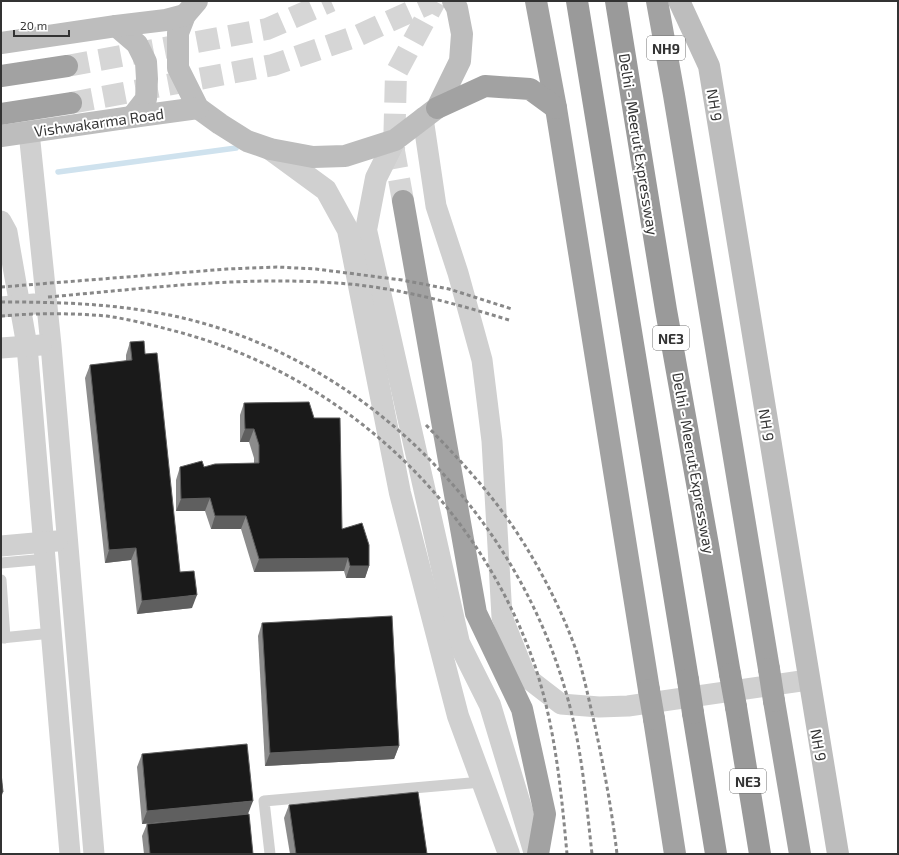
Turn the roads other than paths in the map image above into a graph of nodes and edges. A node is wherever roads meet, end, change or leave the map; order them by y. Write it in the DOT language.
graph roads {
  1 [pos="453,1"];
  2 [pos="536,1"];
  3 [pos="577,1"];
  4 [pos="616,1"];
  5 [pos="657,1"];
  6 [pos="679,1"];
  7 [pos="191,8"];
  8 [pos="116,26"];
  9 [pos="1,43"];
  10 [pos="67,66"];
  11 [pos="1,76"];
  12 [pos="71,103"];
  13 [pos="198,108"];
  14 [pos="556,108"];
  15 [pos="430,113"];
  16 [pos="1,114"];
  17 [pos="132,117"];
  18 [pos="29,132"];
  19 [pos="1,136"];
  20 [pos="395,140"];
  21 [pos="270,149"];
  22 [pos="403,201"];
  23 [pos="1,221"];
  24 [pos="46,303"];
  25 [pos="10,306"];
  26 [pos="51,345"];
  27 [pos="27,346"];
  28 [pos="1,348"];
  29 [pos="68,540"];
  30 [pos="1,546"];
  31 [pos="45,551"];
  32 [pos="1,563"];
  33 [pos="1,580"];
  34 [pos="52,632"];
  35 [pos="3,638"];
  36 [pos="808,680"];
  37 [pos="482,782"];
  38 [pos="70,854"];
  39 [pos="94,854"];
  40 [pos="270,854"];
  41 [pos="509,854"];
  42 [pos="535,854"];
  43 [pos="538,854"];
  44 [pos="675,854"];
  45 [pos="716,854"];
  46 [pos="760,854"];
  47 [pos="800,854"];
  48 [pos="838,854"];
  1 -- 15 [label="main road"];
  2 -- 14 [label="highway"];
  3 -- 45 [label="highway, NE3, bridge"];
  4 -- 46 [label="highway, Delhi - Meerut Expressway / NE3, bridge"];
  5 -- 47 [label="highway, NH9, bridge"];
  6 -- 36 [label="main road, NH 9"];
  7 -- 8 [label="main road"];
  7 -- 13 [label="main road"];
  8 -- 9 [label="main road"];
  8 -- 17 [label="main road"];
  10 -- 11 [label="highway"];
  12 -- 16 [label="highway"];
  13 -- 17 [label="main road, Vishwakarma Road"];
  13 -- 21 [label="main road"];
  14 -- 15 [label="highway"];
  14 -- 44 [label="highway, bridge"];
  15 -- 20 [label="main road"];
  15 -- 36 [label="street"];
  17 -- 18 [label="main road, Vishwakarma Road"];
  18 -- 19 [label="main road, Vishwakarma Road"];
  18 -- 24 [label="street"];
  20 -- 21 [label="main road"];
  20 -- 42 [label="street"];
  21 -- 37 [label="street"];
  22 -- 43 [label="highway"];
  23 -- 25 [label="street"];
  24 -- 25 [label="street"];
  24 -- 26 [label="street"];
  25 -- 27 [label="street"];
  26 -- 27 [label="street"];
  26 -- 29 [label="street"];
  27 -- 28 [label="street"];
  27 -- 31 [label="street"];
  29 -- 31 [label="street"];
  29 -- 39 [label="street"];
  30 -- 31 [label="street"];
  31 -- 32 [label="lane"];
  31 -- 34 [label="street"];
  33 -- 35 [label="lane"];
  34 -- 35 [label="lane"];
  34 -- 38 [label="street"];
  36 -- 48 [label="main road, NH 9"];
  37 -- 40 [label="lane"];
  37 -- 41 [label="street"];
}
